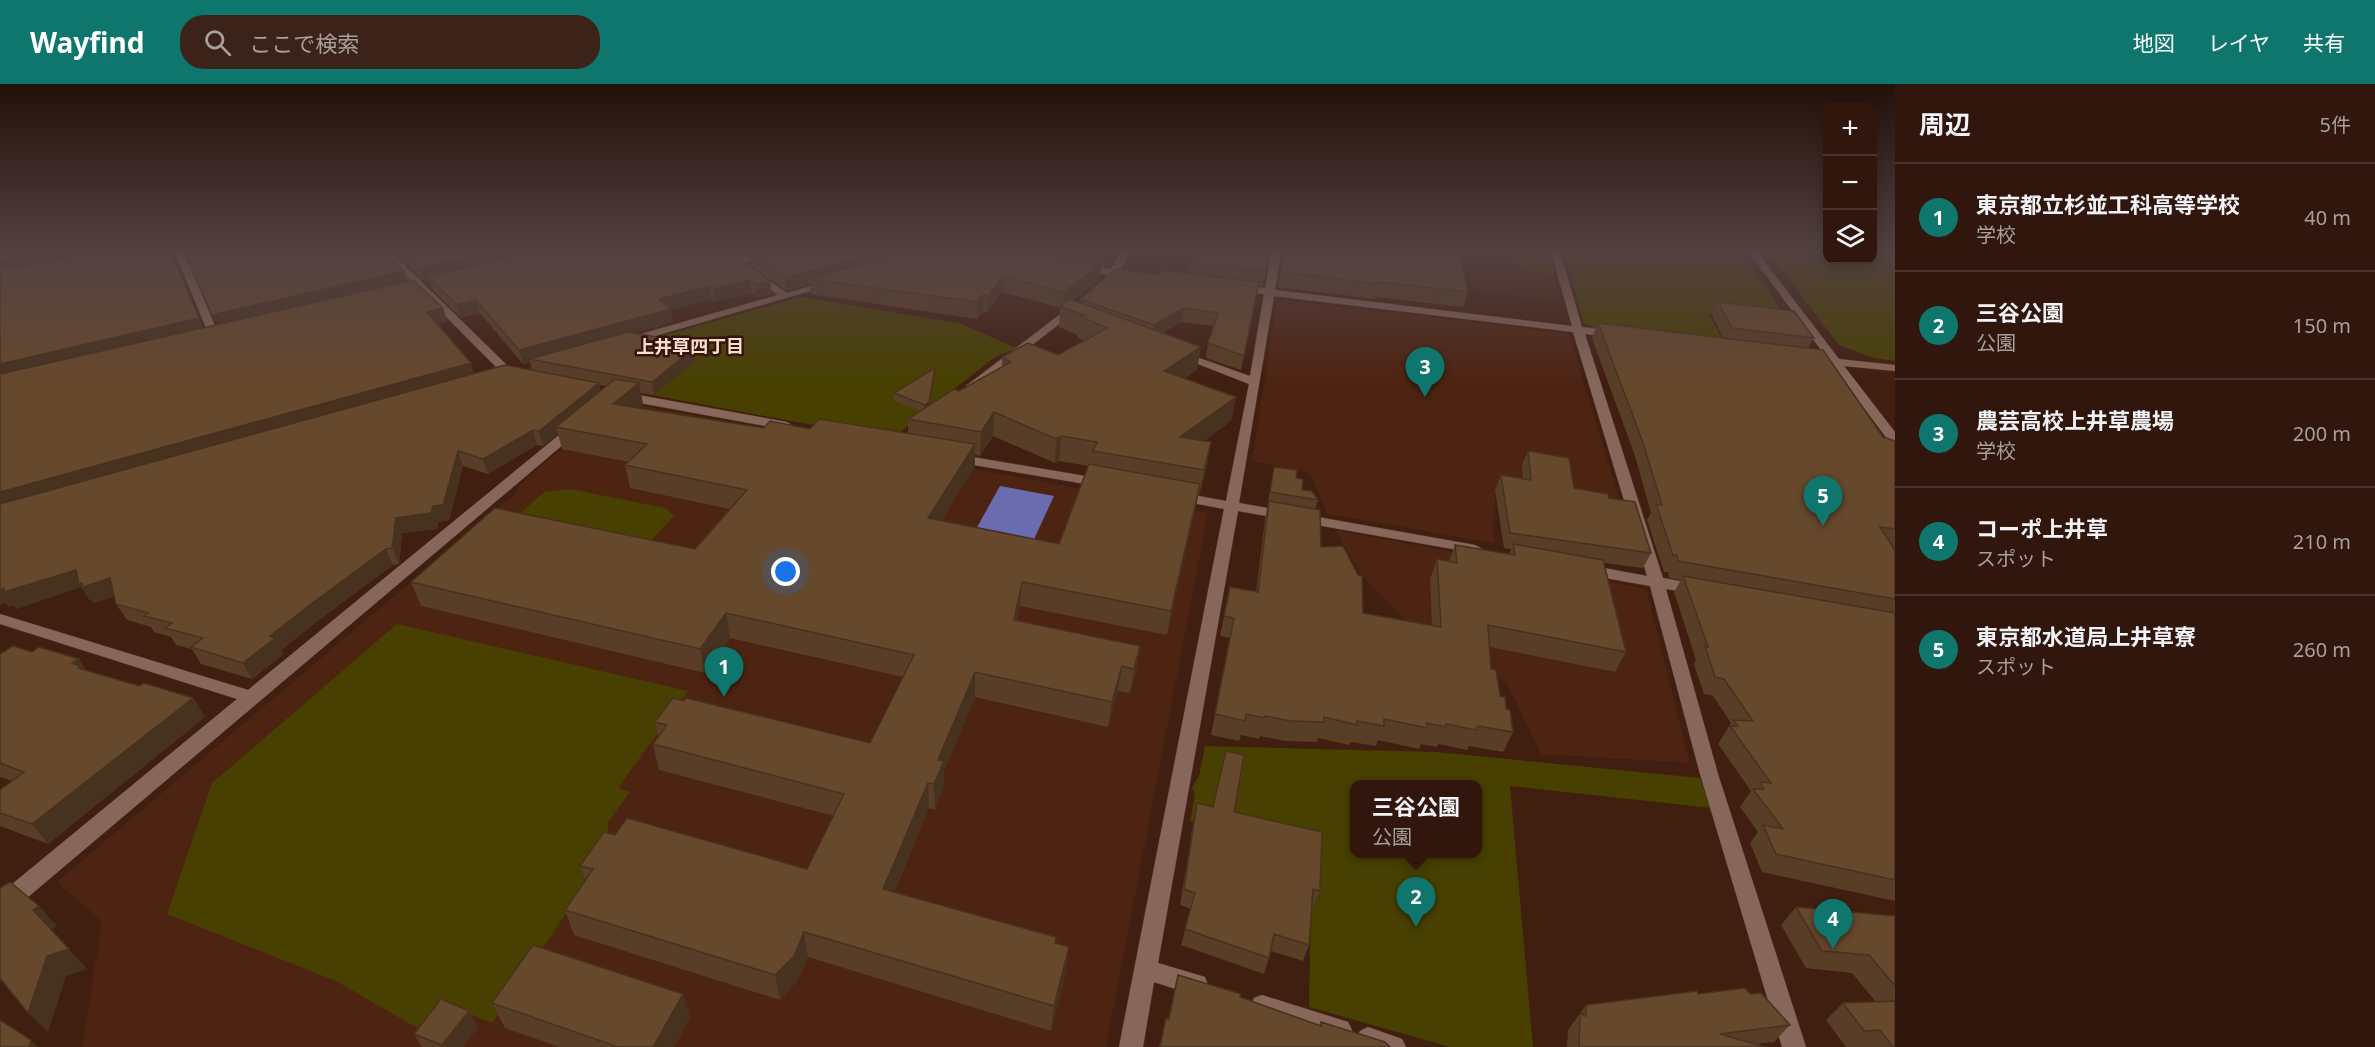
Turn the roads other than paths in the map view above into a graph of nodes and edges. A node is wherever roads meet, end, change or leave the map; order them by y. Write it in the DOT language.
graph roads {
  1 [pos="193,293"];
  2 [pos="425,293"];
  3 [pos="780,293"];
  4 [pos="795,293"];
  5 [pos="1269,293"];
  6 [pos="1284,293"];
  7 [pos="1568,293"];
  8 [pos="1784,293"];
  9 [pos="784,296"];
  10 [pos="1084,301"];
  11 [pos="1578,330"];
  12 [pos="227,331"];
  13 [pos="1627,336"];
  14 [pos="613,345"];
  15 [pos="1167,350"];
  16 [pos="1804,359"];
  17 [pos="1836,362"];
  18 [pos="1895,368"];
  19 [pos="532,373"];
  20 [pos="1255,382"];
  21 [pos="610,397"];
  22 [pos="958,397"];
  23 [pos="589,417"];
  24 [pos="801,429"];
  25 [pos="1895,441"];
  26 [pos="943,456"];
  27 [pos="1116,485"];
  28 [pos="1162,493"];
  29 [pos="1232,505"];
  30 [pos="1484,551"];
  31 [pos="1576,568"];
  32 [pos="1657,582"];
  33 [pos="1713,592"];
  34 [pos="0,619"];
  35 [pos="253,698"];
  36 [pos="0,907"];
  37 [pos="1145,969"];
  38 [pos="1214,990"];
  39 [pos="1237,998"];
  40 [pos="1131,1047"];
  41 [pos="1394,1047"];
  42 [pos="1794,1047"];
  1 -- 12 [label="street"];
  2 -- 19 [label="street"];
  3 -- 9 [label="street"];
  4 -- 9 [label="street"];
  5 -- 20 [label="street"];
  6 -- 11 [label="street"];
  7 -- 11 [label="street"];
  8 -- 17 [label="street"];
  9 -- 14 [label="street"];
  10 -- 22 [label="street"];
  11 -- 13 [label="street"];
  11 -- 32 [label="street"];
  15 -- 20 [label="street"];
  16 -- 17 [label="street"];
  17 -- 18 [label="street"];
  17 -- 25 [label="street"];
  20 -- 29 [label="street"];
  21 -- 24 [label="street"];
  23 -- 35 [label="street"];
  26 -- 27 [label="street"];
  28 -- 29 [label="street"];
  29 -- 30 [label="street"];
  29 -- 37 [label="street"];
  31 -- 32 [label="street"];
  32 -- 33 [label="street"];
  32 -- 42 [label="street"];
  34 -- 35 [label="street"];
  35 -- 36 [label="street"];
  37 -- 38 [label="street"];
  37 -- 40 [label="street"];
  39 -- 41 [label="street"];
}
